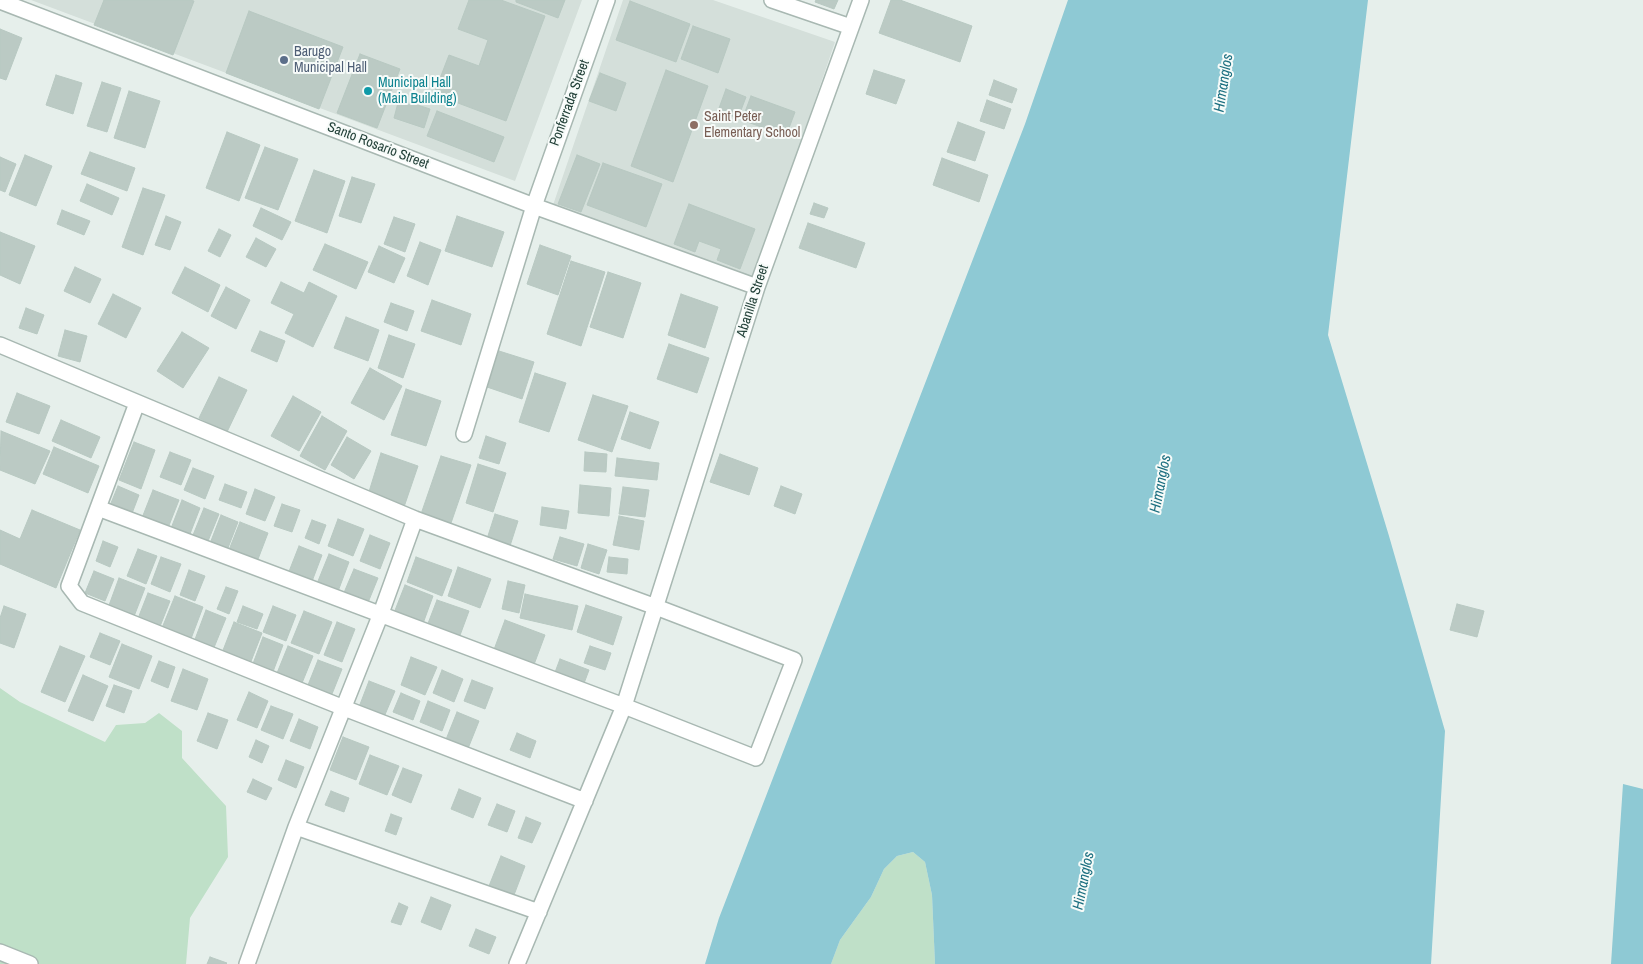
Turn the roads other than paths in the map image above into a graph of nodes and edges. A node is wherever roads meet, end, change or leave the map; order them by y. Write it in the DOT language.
graph roads {
  1 [pos="607,0"];
  2 [pos="772,0"];
  3 [pos="861,0"];
  4 [pos="0,1"];
  5 [pos="851,27"];
  6 [pos="534,206"];
  7 [pos="757,287"];
  8 [pos="0,345"];
  9 [pos="137,402"];
  10 [pos="464,434"];
  11 [pos="98,508"];
  12 [pos="415,519"];
  13 [pos="656,606"];
  14 [pos="380,616"];
  15 [pos="624,706"];
  16 [pos="344,708"];
  17 [pos="585,800"];
  18 [pos="296,827"];
  19 [pos="539,912"];
  20 [pos="0,952"];
  21 [pos="30,964"];
  22 [pos="247,964"];
  23 [pos="517,964"];
  1 -- 6 [label="street, Ponferrada Street"];
  2 -- 5 [label="street"];
  3 -- 5 [label="street, Abanilla Street"];
  4 -- 6 [label="street, Santo Rosario Street"];
  5 -- 7 [label="street, Abanilla Street"];
  6 -- 7 [label="street, Santo Rosario Street"];
  6 -- 10 [label="street, Ponferrada Street"];
  7 -- 13 [label="street, Abanilla Street"];
  8 -- 9 [label="street"];
  9 -- 11 [label="street"];
  9 -- 12 [label="street"];
  11 -- 14 [label="street"];
  11 -- 16 [label="street"];
  12 -- 13 [label="street"];
  12 -- 14 [label="street"];
  13 -- 15 [label="street, Abanilla Street"];
  13 -- 15 [label="street"];
  14 -- 15 [label="street"];
  14 -- 16 [label="street"];
  15 -- 17 [label="street, Abanilla Street"];
  16 -- 17 [label="street"];
  16 -- 18 [label="street"];
  17 -- 19 [label="street, Abanilla Street"];
  18 -- 19 [label="street"];
  18 -- 22 [label="street"];
  19 -- 23 [label="street, Abanilla Street"];
  20 -- 21 [label="street"];
}
